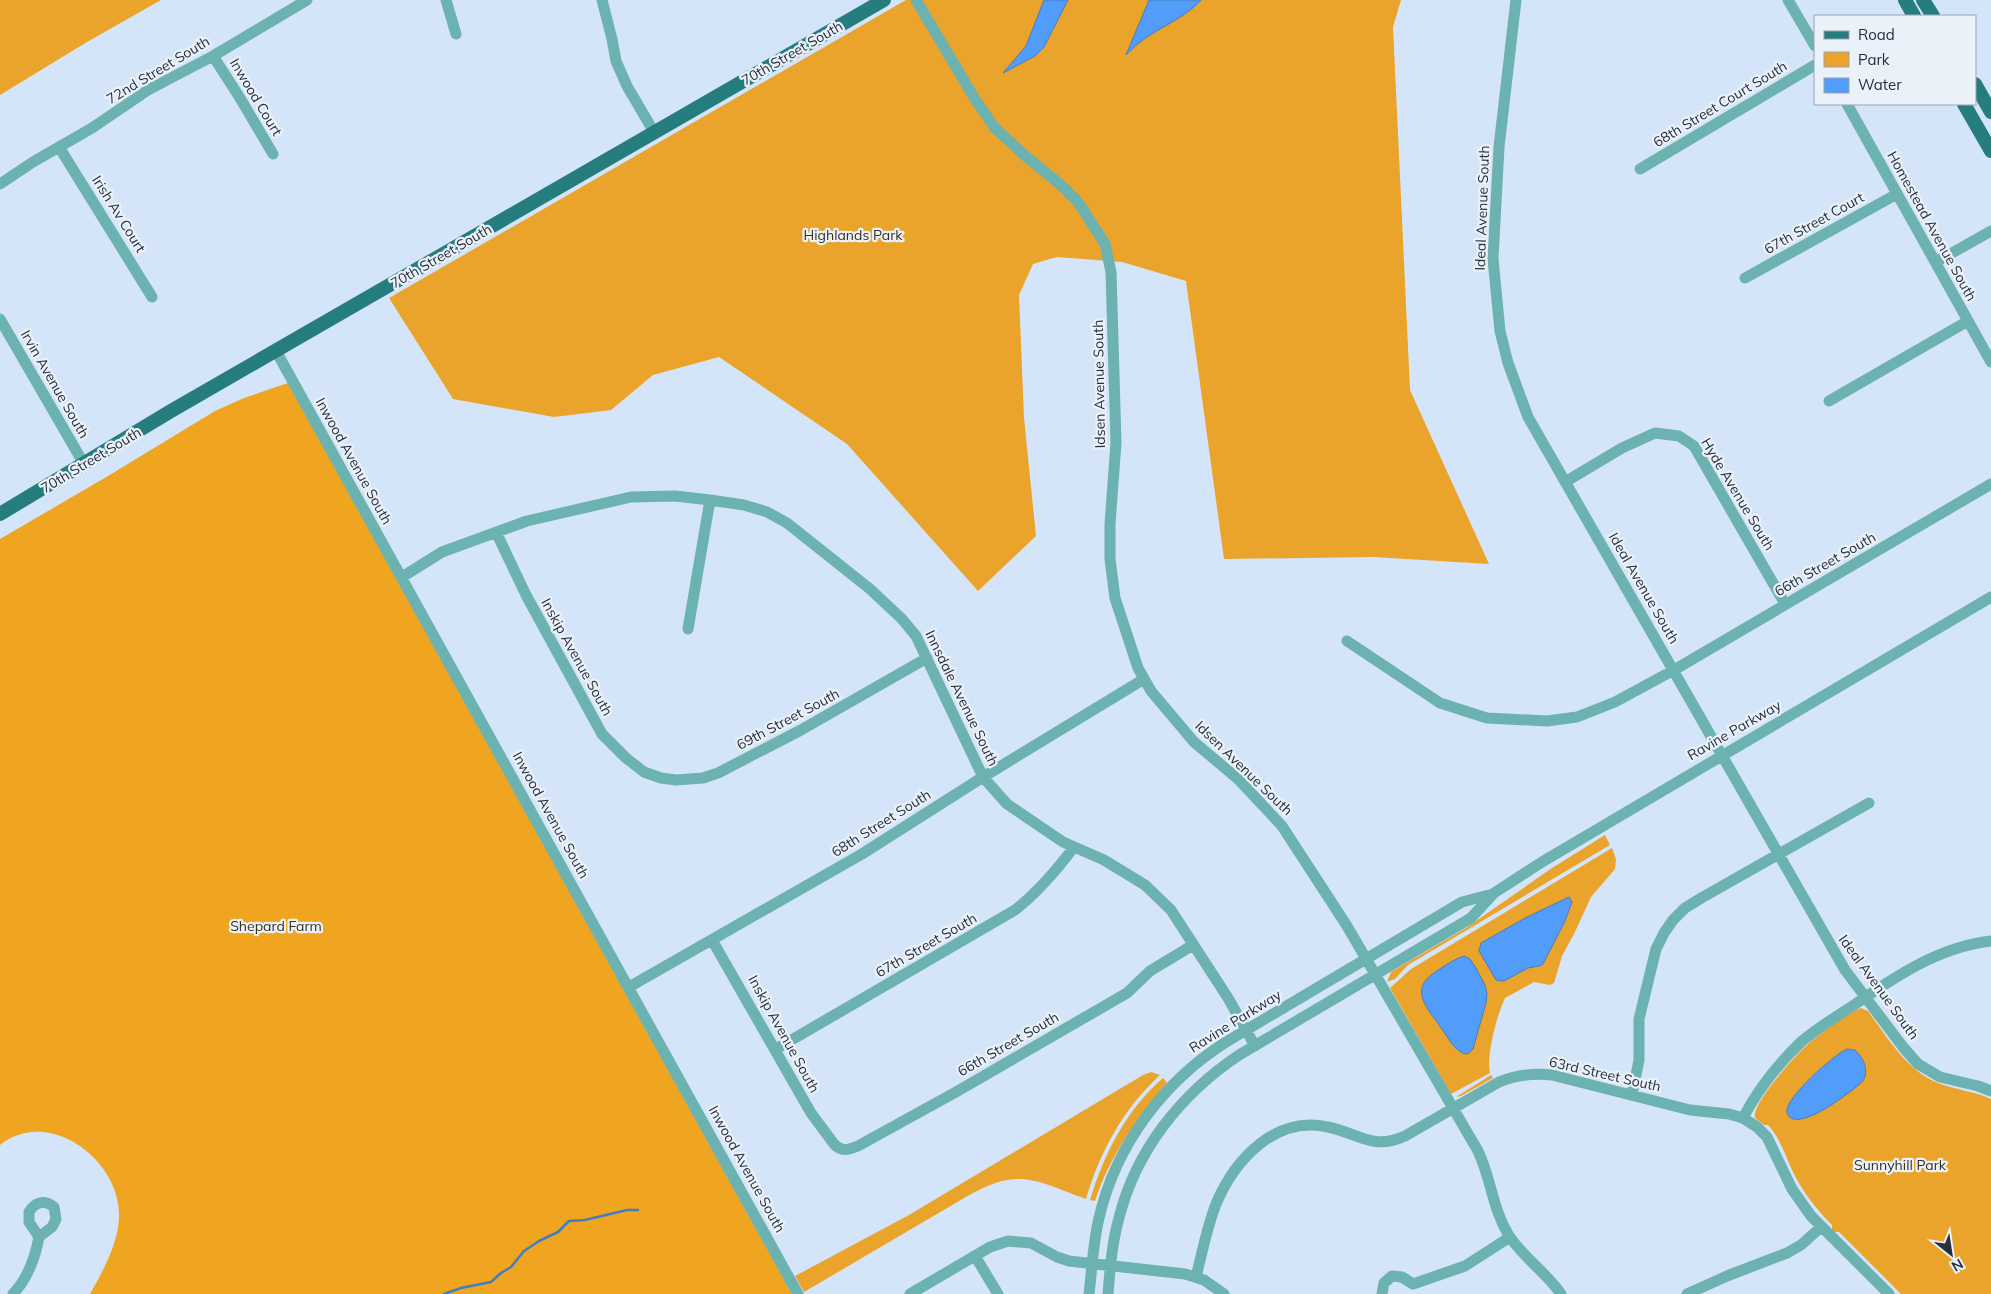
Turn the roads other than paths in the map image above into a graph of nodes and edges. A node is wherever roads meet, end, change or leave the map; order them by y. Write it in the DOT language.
graph roads {
  1 [pos="307,0"];
  2 [pos="446,0"];
  3 [pos="602,0"];
  4 [pos="884,0"];
  5 [pos="916,0"];
  6 [pos="1516,0"];
  7 [pos="1788,0"];
  8 [pos="1905,0"];
  9 [pos="1923,0"];
  10 [pos="1913,15"];
  11 [pos="1932,15"];
  12 [pos="456,34"];
  13 [pos="1814,44"];
  14 [pos="213,56"];
  15 [pos="1814,66"];
  16 [pos="1976,86"];
  17 [pos="1848,105"];
  18 [pos="1965,105"];
  19 [pos="1991,112"];
  20 [pos="654,132"];
  21 [pos="60,147"];
  22 [pos="1991,151"];
  23 [pos="273,154"];
  24 [pos="1640,169"];
  25 [pos="0,184"];
  26 [pos="1897,194"];
  27 [pos="1991,231"];
  28 [pos="1936,262"];
  29 [pos="1745,278"];
  30 [pos="152,297"];
  31 [pos="0,319"];
  32 [pos="1968,321"];
  33 [pos="276,351"];
  34 [pos="1991,362"];
  35 [pos="1829,401"];
  36 [pos="84,464"];
  37 [pos="1565,482"];
  38 [pos="1991,484"];
  39 [pos="710,500"];
  40 [pos="0,514"];
  41 [pos="496,532"];
  42 [pos="402,577"];
  43 [pos="1991,596"];
  44 [pos="1785,604"];
  45 [pos="688,629"];
  46 [pos="1347,640"];
  47 [pos="927,658"];
  48 [pos="1674,670"];
  49 [pos="1144,679"];
  50 [pos="1722,755"];
  51 [pos="655,776"];
  52 [pos="983,777"];
  53 [pos="1869,803"];
  54 [pos="1074,846"];
  55 [pos="1778,854"];
  56 [pos="1494,893"];
  57 [pos="712,940"];
  58 [pos="1991,941"];
  59 [pos="1193,945"];
  60 [pos="1366,959"];
  61 [pos="1375,976"];
  62 [pos="629,987"];
  63 [pos="1865,997"];
  64 [pos="1246,1030"];
  65 [pos="1255,1046"];
  66 [pos="776,1050"];
  67 [pos="1991,1091"];
  68 [pos="1632,1095"];
  69 [pos="1453,1108"];
  70 [pos="1743,1118"];
  71 [pos="832,1141"];
  72 [pos="1822,1227"];
  73 [pos="39,1237"];
  74 [pos="1510,1237"];
  75 [pos="975,1256"];
  76 [pos="1092,1263"];
  77 [pos="1110,1265"];
  78 [pos="1196,1277"];
  79 [pos="1411,1289"];
  80 [pos="12,1294"];
  81 [pos="798,1294"];
  82 [pos="910,1294"];
  83 [pos="998,1294"];
  84 [pos="1089,1294"];
  85 [pos="1108,1294"];
  86 [pos="1224,1294"];
  87 [pos="1382,1294"];
  88 [pos="1561,1294"];
  89 [pos="1687,1294"];
  90 [pos="1889,1294"];
  1 -- 14 [label="street, 72nd Street South"];
  2 -- 12 [label="street"];
  3 -- 20 [label="street"];
  4 -- 20 [label="main road, 70th Street South"];
  5 -- 49 [label="street, Idsen Avenue South"];
  6 -- 37 [label="street, Ideal Avenue South"];
  7 -- 13 [label="street"];
  8 -- 10 [label="main road"];
  9 -- 11 [label="main road"];
  14 -- 21 [label="street, 72nd Street South"];
  14 -- 23 [label="street, Inwood Court"];
  15 -- 24 [label="street, 68th Street Court South"];
  16 -- 19 [label="main road"];
  17 -- 26 [label="street, Homestead Avenue South"];
  18 -- 22 [label="main road"];
  20 -- 33 [label="main road, 70th Street South"];
  21 -- 25 [label="street, 72nd Street South"];
  21 -- 30 [label="street, Irish Av Court"];
  26 -- 28 [label="street, Homestead Avenue South"];
  26 -- 29 [label="street, 67th Street Court"];
  27 -- 28 [label="street"];
  28 -- 32 [label="street, Homestead Avenue South"];
  31 -- 36 [label="street, Irvin Avenue South"];
  32 -- 34 [label="street, Homestead Avenue South"];
  32 -- 35 [label="street"];
  33 -- 36 [label="main road, 70th Street South"];
  33 -- 42 [label="street, Inwood Avenue South"];
  36 -- 40 [label="main road, 70th Street South"];
  37 -- 44 [label="street, Hyde Avenue South"];
  37 -- 48 [label="street, Ideal Avenue South"];
  38 -- 44 [label="street, 66th Street South"];
  39 -- 41 [label="street, Innsdale Avenue South"];
  39 -- 45 [label="street"];
  39 -- 47 [label="street, Innsdale Avenue South"];
  41 -- 42 [label="street, Innsdale Avenue South"];
  41 -- 51 [label="street, Inskip Avenue South"];
  42 -- 62 [label="street, Inwood Avenue South"];
  43 -- 50 [label="street, Ravine Parkway"];
  44 -- 48 [label="street, 66th Street South"];
  46 -- 48 [label="street, 66th Street South"];
  47 -- 51 [label="street, 69th Street South"];
  47 -- 52 [label="street, Innsdale Avenue South"];
  48 -- 50 [label="street, Ideal Avenue South"];
  49 -- 52 [label="street, 68th Street South"];
  49 -- 60 [label="street, Idsen Avenue South"];
  50 -- 55 [label="street, Ideal Avenue South"];
  50 -- 56 [label="street, Ravine Parkway"];
  52 -- 54 [label="street, Innsdale Avenue South"];
  52 -- 57 [label="street, 68th Street South"];
  53 -- 55 [label="street"];
  54 -- 59 [label="street, Innsdale Avenue South"];
  54 -- 66 [label="street, 67th Street South"];
  55 -- 63 [label="street, Ideal Avenue South"];
  55 -- 68 [label="street"];
  56 -- 60 [label="street, Ravine Parkway"];
  56 -- 61 [label="street, Ravine Parkway"];
  57 -- 62 [label="street, 68th Street South"];
  57 -- 66 [label="street, Inskip Avenue South"];
  58 -- 63 [label="street"];
  59 -- 64 [label="street, Innsdale Avenue South"];
  59 -- 71 [label="street, 66th Street South"];
  60 -- 61 [label="street, Idsen Avenue South"];
  60 -- 64 [label="street, Ravine Parkway"];
  61 -- 65 [label="street, Ravine Parkway"];
  61 -- 69 [label="street, Idsen Avenue South"];
  62 -- 81 [label="street, Inwood Avenue South"];
  63 -- 67 [label="street, Ideal Avenue South"];
  63 -- 70 [label="street"];
  64 -- 65 [label="street, Innsdale Avenue South"];
  64 -- 76 [label="street, Ravine Parkway"];
  65 -- 77 [label="street, Ravine Parkway"];
  66 -- 71 [label="street, Inskip Avenue South"];
  68 -- 69 [label="street, 63rd Street South"];
  68 -- 70 [label="street, 63rd Street South"];
  69 -- 74 [label="street, Idsen Avenue South"];
  69 -- 78 [label="street, 63rd Street South"];
  70 -- 72 [label="street"];
  72 -- 89 [label="street"];
  72 -- 90 [label="street"];
  73 -- 80 [label="street"];
  74 -- 79 [label="street"];
  74 -- 88 [label="street, Idsen Avenue South"];
  75 -- 76 [label="street"];
  75 -- 82 [label="street"];
  75 -- 83 [label="street"];
  76 -- 77 [label="street"];
  76 -- 84 [label="street, Ravine Parkway"];
  77 -- 78 [label="street"];
  77 -- 85 [label="street, Ravine Parkway"];
  78 -- 86 [label="street"];
  79 -- 87 [label="street"];
}
